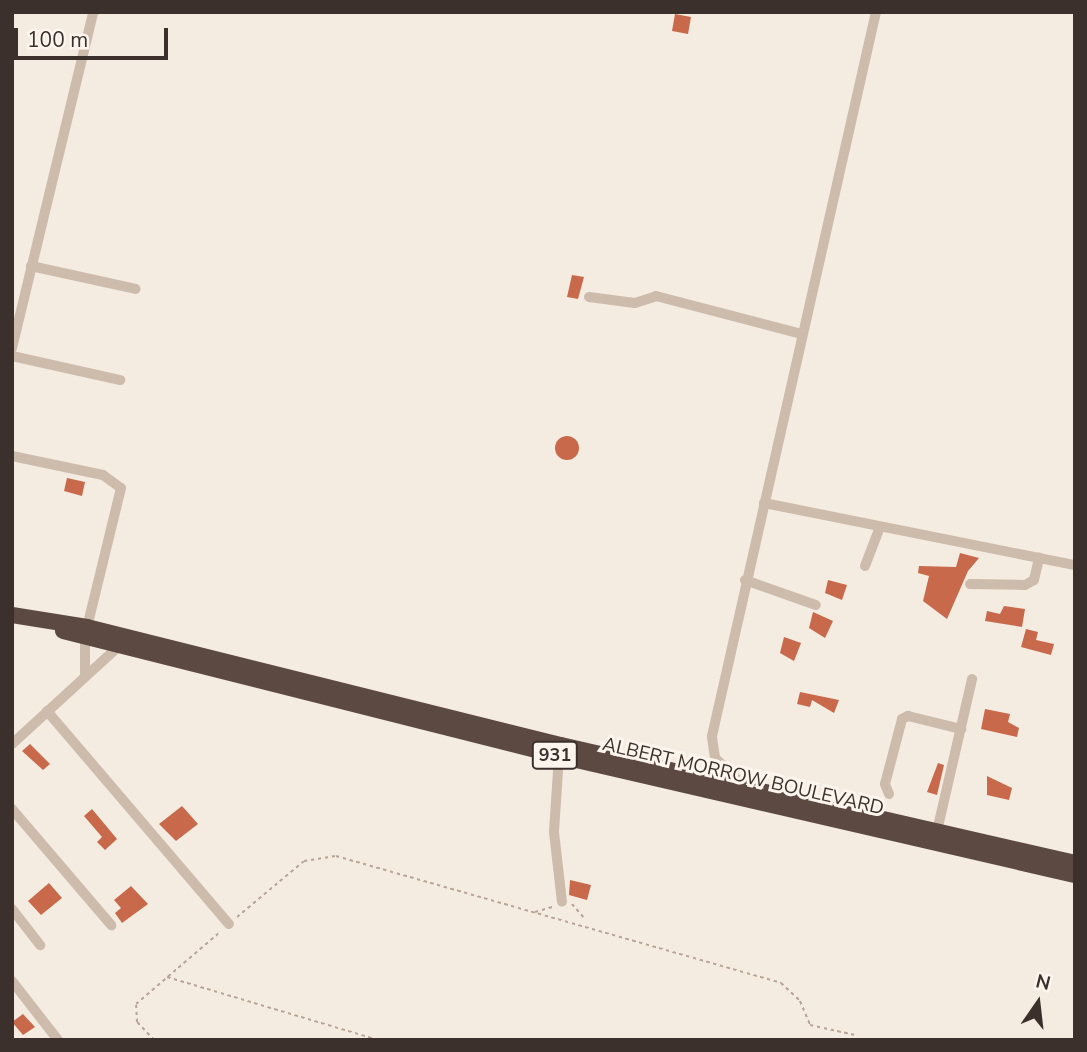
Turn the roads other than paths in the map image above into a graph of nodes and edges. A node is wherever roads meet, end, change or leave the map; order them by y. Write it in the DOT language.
graph roads {
  1 [pos="93,12"];
  2 [pos="876,12"];
  3 [pos="31,266"];
  4 [pos="136,289"];
  5 [pos="589,297"];
  6 [pos="802,334"];
  7 [pos="12,348"];
  8 [pos="12,356"];
  9 [pos="120,380"];
  10 [pos="12,456"];
  11 [pos="764,503"];
  12 [pos="880,527"];
  13 [pos="1039,558"];
  14 [pos="1075,565"];
  15 [pos="864,566"];
  16 [pos="746,580"];
  17 [pos="970,584"];
  18 [pos="816,605"];
  19 [pos="12,615"];
  20 [pos="86,633"];
  21 [pos="118,647"];
  22 [pos="85,673"];
  23 [pos="972,678"];
  24 [pos="47,711"];
  25 [pos="961,729"];
  26 [pos="12,744"];
  27 [pos="559,756"];
  28 [pos="715,758"];
  29 [pos="694,775"];
  30 [pos="749,788"];
  31 [pos="889,794"];
  32 [pos="12,809"];
  33 [pos="937,831"];
  34 [pos="1075,863"];
  35 [pos="1075,875"];
  36 [pos="562,902"];
  37 [pos="12,909"];
  38 [pos="229,924"];
  39 [pos="111,925"];
  40 [pos="40,945"];
  41 [pos="12,981"];
  42 [pos="58,1040"];
  1 -- 3 [label="street"];
  2 -- 6 [label="street"];
  3 -- 4 [label="street"];
  3 -- 7 [label="street"];
  5 -- 6 [label="street"];
  6 -- 11 [label="street"];
  8 -- 9 [label="street"];
  10 -- 20 [label="street"];
  11 -- 12 [label="street"];
  11 -- 16 [label="street"];
  12 -- 13 [label="street"];
  12 -- 15 [label="street"];
  13 -- 14 [label="street"];
  13 -- 17 [label="street"];
  16 -- 18 [label="street"];
  16 -- 28 [label="street"];
  19 -- 20 [label="highway, ALBERT MORROW BOULEVARD / 931"];
  20 -- 21 [label="highway, ALBERT MORROW BOULEVARD / 931"];
  20 -- 22 [label="street"];
  20 -- 29 [label="highway, ALBERT MORROW BOULEVARD / 931"];
  21 -- 22 [label="street"];
  21 -- 27 [label="highway, ALBERT MORROW BOULEVARD / 931"];
  22 -- 24 [label="street"];
  23 -- 25 [label="street"];
  24 -- 26 [label="street"];
  24 -- 38 [label="street"];
  25 -- 31 [label="street"];
  25 -- 33 [label="street"];
  27 -- 35 [label="highway, ALBERT MORROW BOULEVARD / 931"];
  27 -- 36 [label="street"];
  28 -- 29 [label="street"];
  28 -- 30 [label="street"];
  29 -- 30 [label="highway, ALBERT MORROW BOULEVARD / 931"];
  30 -- 33 [label="highway, ALBERT MORROW BOULEVARD / 931"];
  32 -- 39 [label="street"];
  33 -- 34 [label="highway, ALBERT MORROW BOULEVARD / 931"];
  37 -- 40 [label="street"];
  41 -- 42 [label="street"];
}
